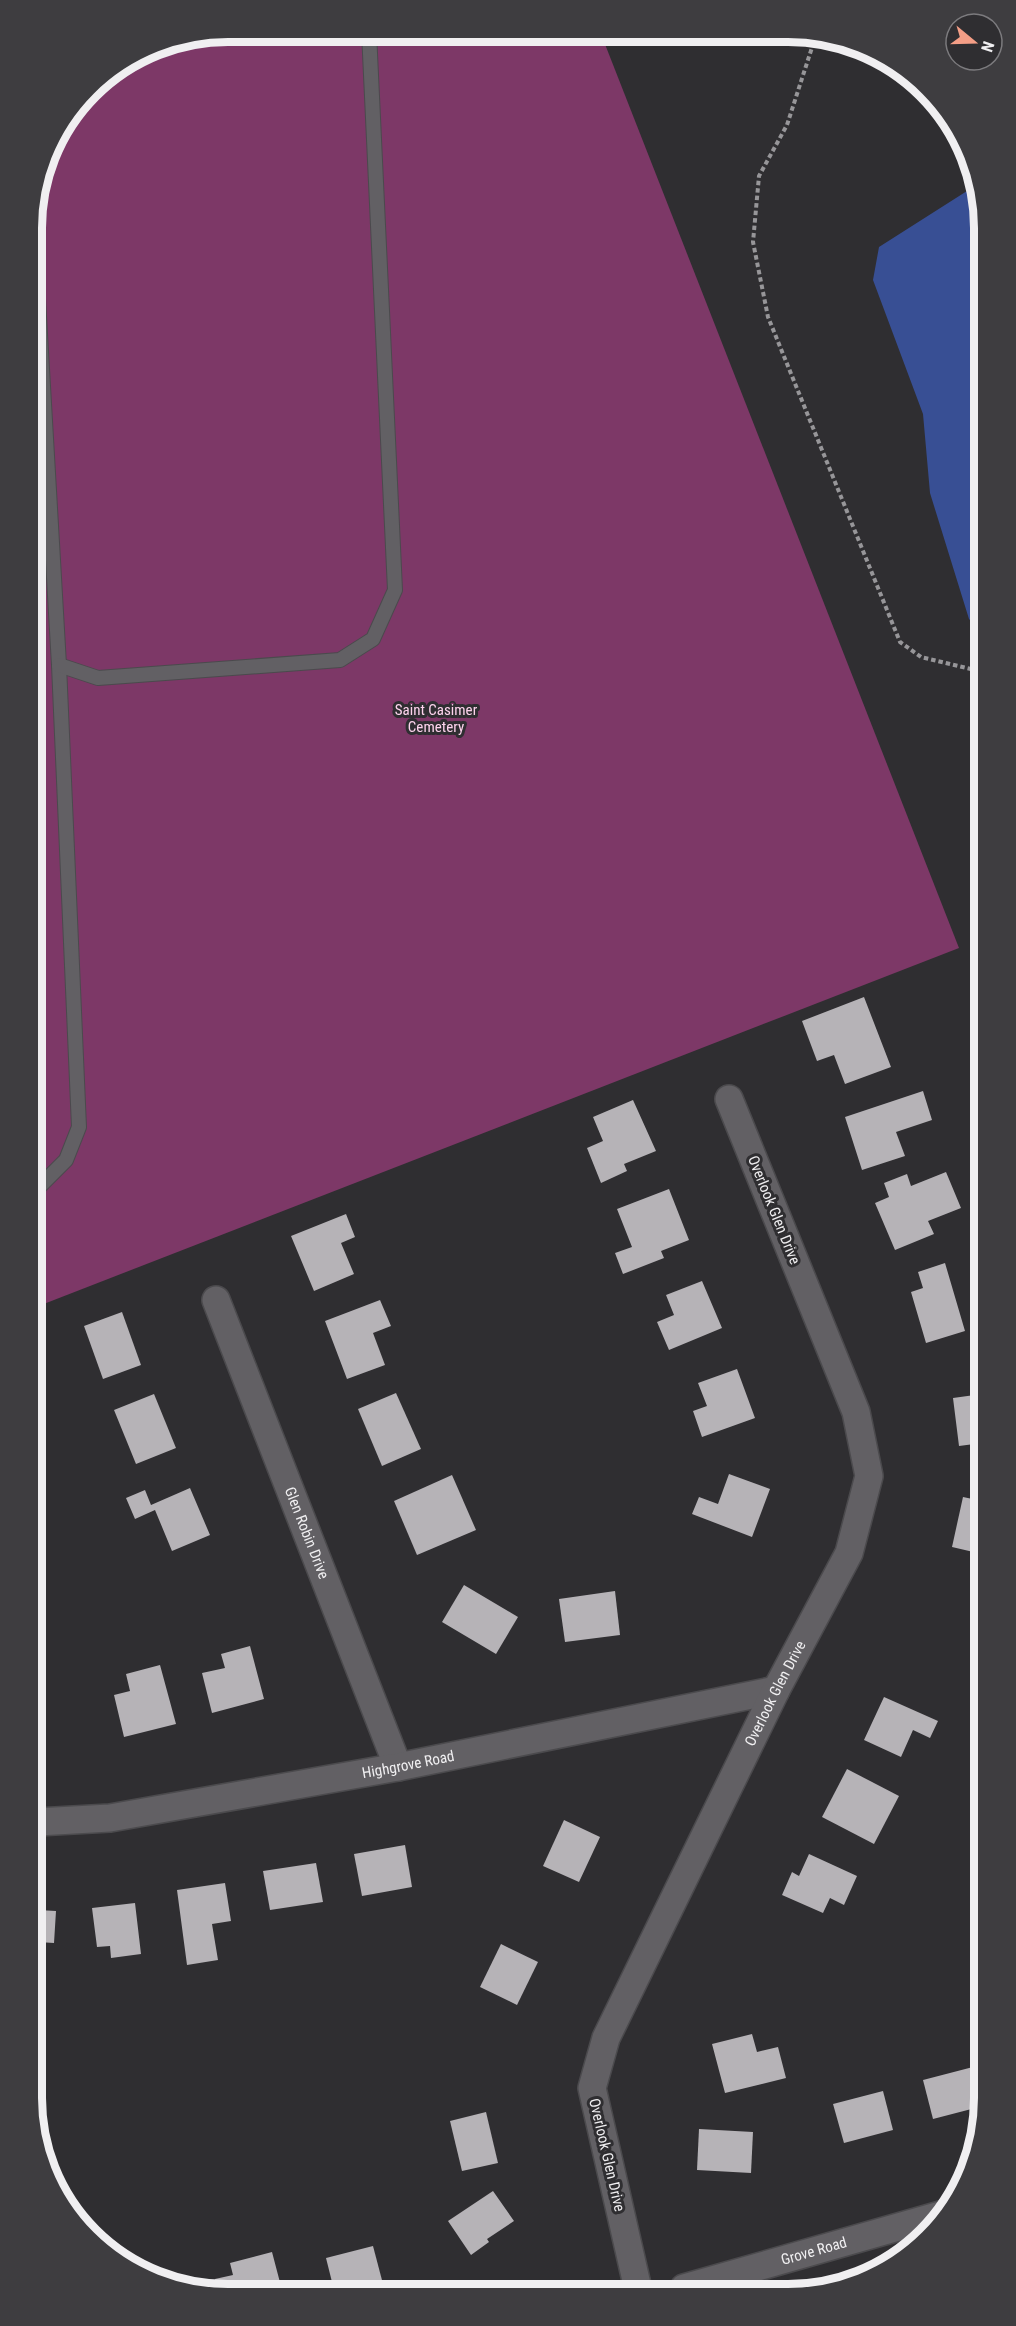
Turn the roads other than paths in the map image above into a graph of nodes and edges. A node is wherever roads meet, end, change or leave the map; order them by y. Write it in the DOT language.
graph roads {
  1 [pos="369,42"];
  2 [pos="42,369"];
  3 [pos="59,665"];
  4 [pos="729,1099"];
  5 [pos="42,1184"];
  6 [pos="216,1300"];
  7 [pos="776,1690"];
  8 [pos="398,1767"];
  9 [pos="42,1822"];
  10 [pos="930,2218"];
  11 [pos="637,2284"];
  12 [pos="698,2284"];
  1 -- 3 [label="lane"];
  2 -- 3 [label="lane"];
  3 -- 5 [label="lane"];
  4 -- 7 [label="street, Overlook Glen Drive"];
  6 -- 8 [label="street, Glen Robin Drive"];
  7 -- 8 [label="street, Highgrove Road"];
  7 -- 11 [label="street, Overlook Glen Drive"];
  8 -- 9 [label="street, Highgrove Road"];
  10 -- 12 [label="street, Grove Road"];
}
